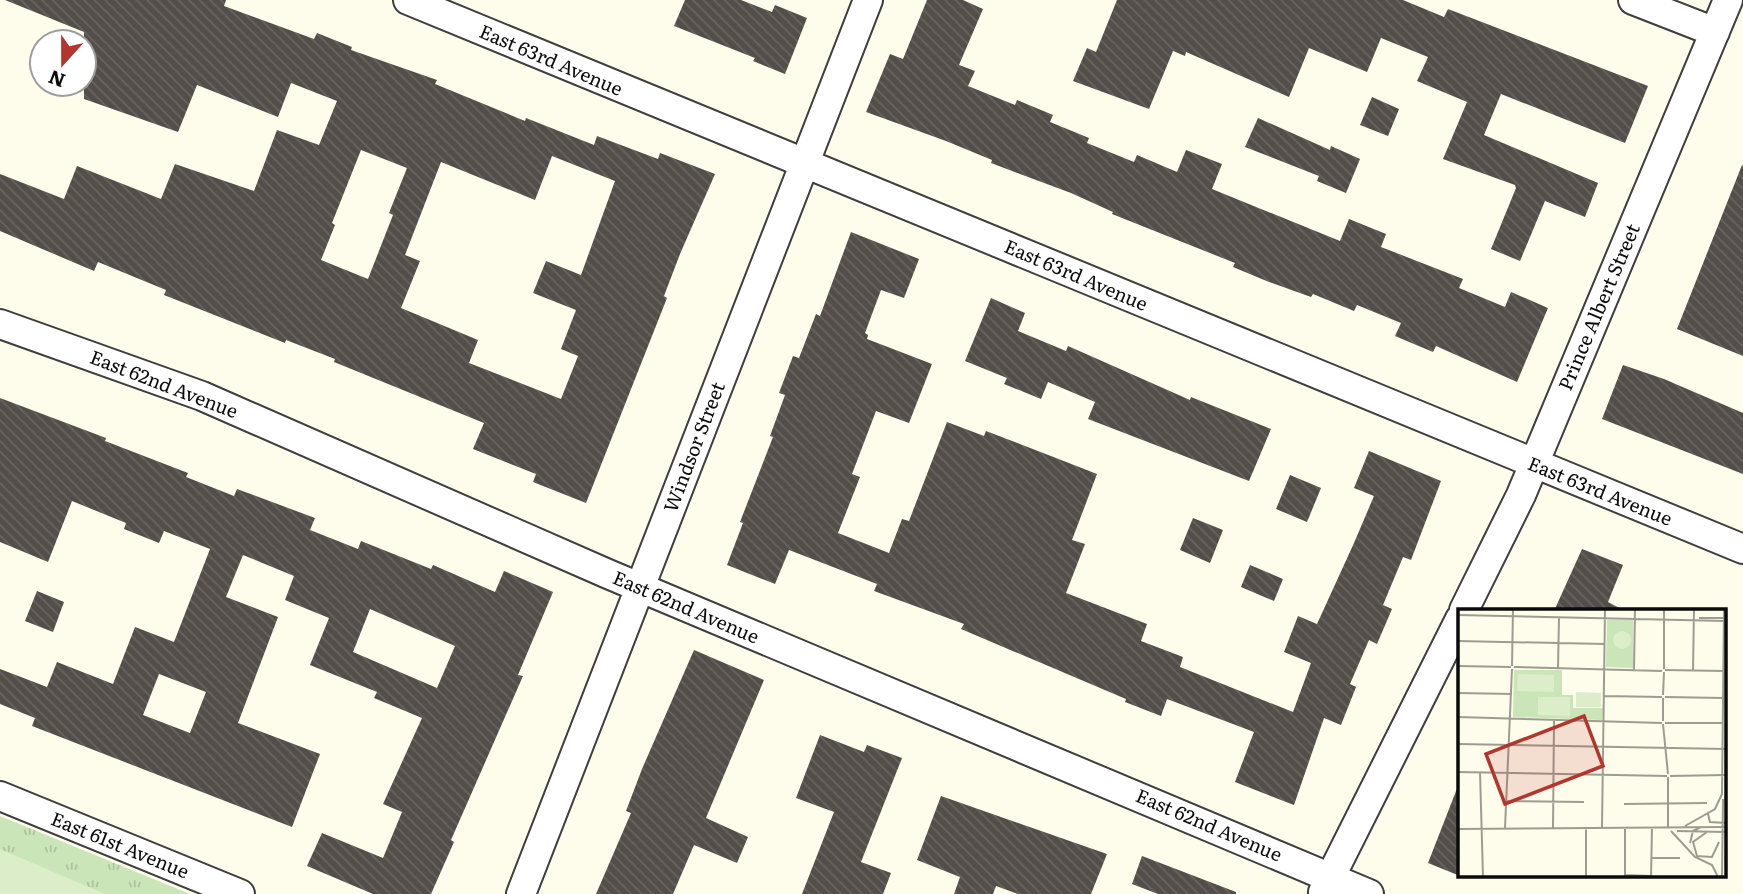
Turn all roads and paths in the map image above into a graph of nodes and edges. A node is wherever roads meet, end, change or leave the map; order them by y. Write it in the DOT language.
graph roads {
  1 [pos="408,0"];
  2 [pos="868,0"];
  3 [pos="1633,0"];
  4 [pos="1728,0"];
  5 [pos="1715,32"];
  6 [pos="805,162"];
  7 [pos="0,324"];
  8 [pos="1534,464"];
  9 [pos="1743,550"];
  10 [pos="639,587"];
  11 [pos="1465,609"];
  12 [pos="1458,623"];
  13 [pos="0,796"];
  14 [pos="1326,885"];
  15 [pos="240,894"];
  16 [pos="521,894"];
  17 [pos="1370,894"];
  1 -- 6 [label="street, East 63rd Avenue"];
  2 -- 6 [label="street, Windsor Street"];
  3 -- 5 [label="street"];
  4 -- 5 [label="street, Prince Albert Street"];
  5 -- 8 [label="street, Prince Albert Street"];
  6 -- 8 [label="street, East 63rd Avenue"];
  6 -- 10 [label="street, Windsor Street"];
  7 -- 10 [label="street, East 62nd Avenue"];
  8 -- 9 [label="street, East 63rd Avenue"];
  8 -- 11 [label="street, Prince Albert Street"];
  10 -- 14 [label="street, East 62nd Avenue"];
  10 -- 16 [label="street, Windsor Street"];
  12 -- 14 [label="street"];
  13 -- 15 [label="street, East 61st Avenue"];
  14 -- 17 [label="street, East 62nd Avenue"];
}
